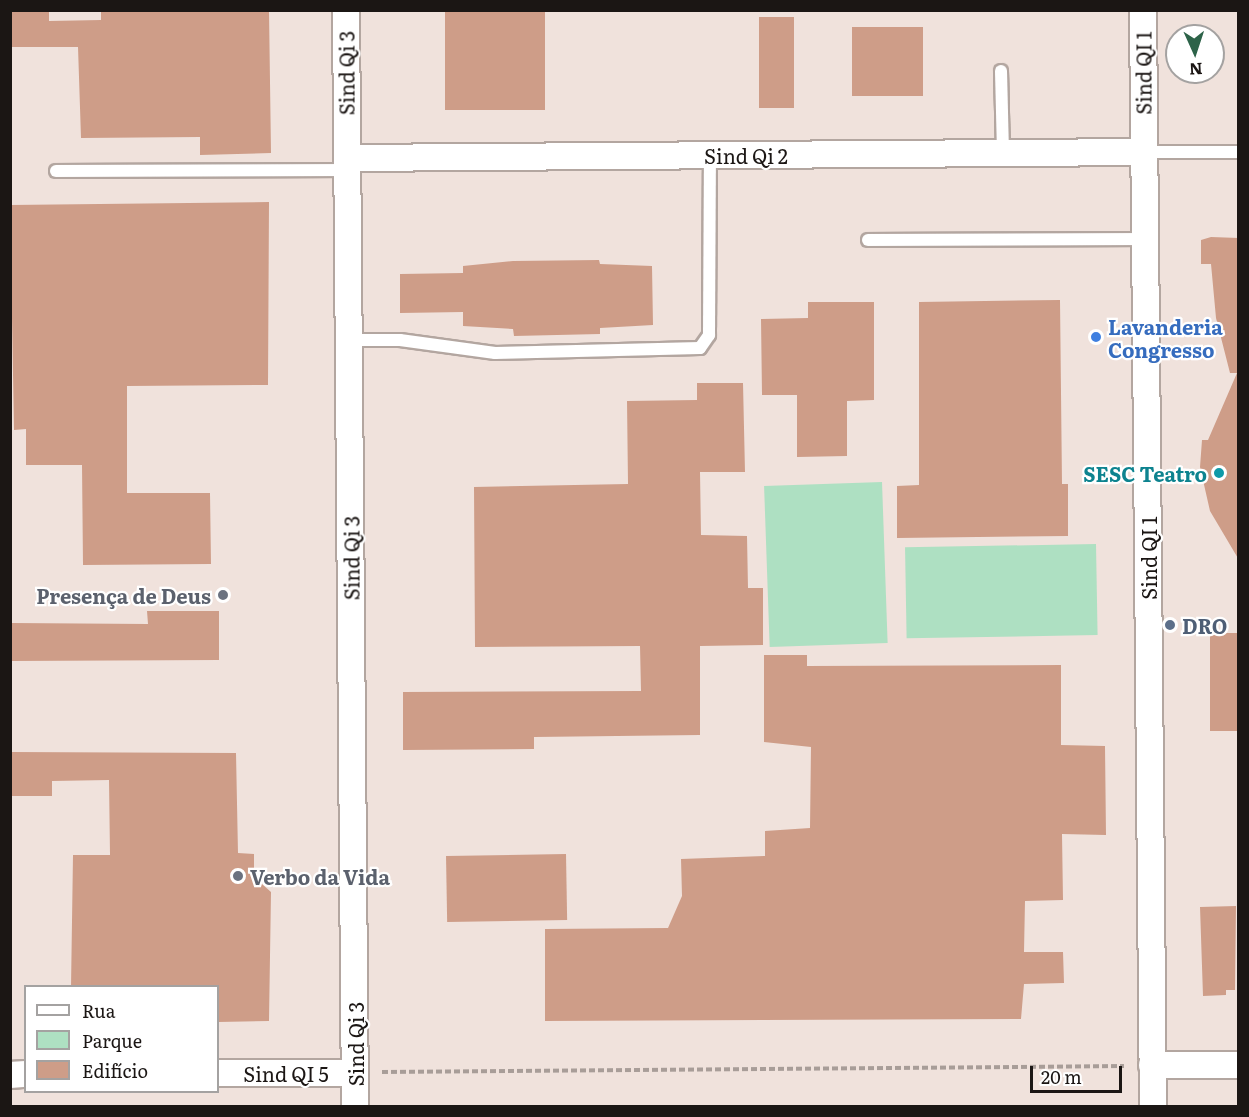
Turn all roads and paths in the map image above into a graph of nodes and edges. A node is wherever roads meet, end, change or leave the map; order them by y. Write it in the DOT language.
graph roads {
  1 [pos="346,10"];
  2 [pos="1143,10"];
  3 [pos="1002,71"];
  4 [pos="1144,152"];
  5 [pos="1239,152"];
  6 [pos="1003,153"];
  7 [pos="710,155"];
  8 [pos="347,164"];
  9 [pos="56,171"];
  10 [pos="1145,239"];
  11 [pos="868,240"];
  12 [pos="349,340"];
  13 [pos="1152,1065"];
  14 [pos="1239,1065"];
  15 [pos="219,1073"];
  16 [pos="355,1073"];
  17 [pos="355,1107"];
  18 [pos="1153,1107"];
  1 -- 8 [label="street, Sind Qi 3"];
  2 -- 4 [label="street, Sind QI 1"];
  3 -- 6 [label="lane"];
  4 -- 5 [label="lane"];
  4 -- 6 [label="street, Sind Qi 2"];
  4 -- 10 [label="street, Sind QI 1"];
  6 -- 7 [label="street, Sind Qi 2"];
  7 -- 8 [label="street, Sind Qi 2"];
  7 -- 12 [label="lane"];
  8 -- 9 [label="lane"];
  8 -- 12 [label="street, Sind Qi 3"];
  10 -- 11 [label="lane"];
  10 -- 13 [label="street, Sind QI 1"];
  12 -- 16 [label="street, Sind Qi 3"];
  13 -- 14 [label="street"];
  13 -- 16 [label="path"];
  13 -- 18 [label="street, Sind QI 1"];
  15 -- 16 [label="street, Sind QI 5"];
  16 -- 17 [label="street, Sind Qi 3"];
}
